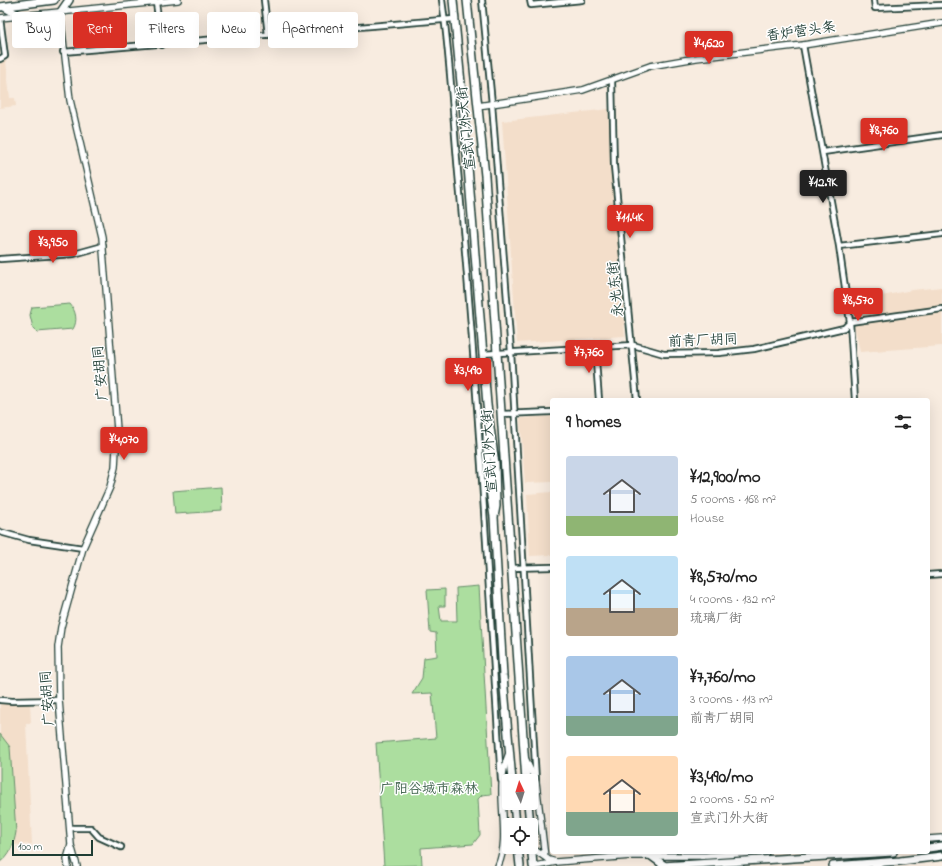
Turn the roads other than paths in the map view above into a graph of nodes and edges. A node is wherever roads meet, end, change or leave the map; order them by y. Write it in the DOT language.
graph roads {
  1 [pos="54,0"];
  2 [pos="69,0"];
  3 [pos="178,0"];
  4 [pos="264,0"];
  5 [pos="442,0"];
  6 [pos="453,0"];
  7 [pos="467,0"];
  8 [pos="482,0"];
  9 [pos="530,0"];
  10 [pos="582,0"];
  11 [pos="874,0"];
  12 [pos="156,3"];
  13 [pos="942,4"];
  14 [pos="2,7"];
  15 [pos="12,12"];
  16 [pos="60,12"];
  17 [pos="157,12"];
  18 [pos="12,17"];
  19 [pos="0,18"];
  20 [pos="454,18"];
  21 [pos="445,19"];
  22 [pos="942,23"];
  23 [pos="358,27"];
  24 [pos="268,35"];
  25 [pos="199,42"];
  26 [pos="803,45"];
  27 [pos="135,47"];
  28 [pos="63,48"];
  29 [pos="63,52"];
  30 [pos="0,60"];
  31 [pos="612,80"];
  32 [pos="492,104"];
  33 [pos="478,106"];
  34 [pos="942,135"];
  35 [pos="823,152"];
  36 [pos="942,234"];
  37 [pos="103,246"];
  38 [pos="839,246"];
  39 [pos="0,259"];
  40 [pos="942,309"];
  41 [pos="850,322"];
  42 [pos="633,345"];
  43 [pos="595,348"];
  44 [pos="511,352"];
  45 [pos="496,353"];
  46 [pos="482,354"];
  47 [pos="599,398"];
  48 [pos="637,398"];
  49 [pos="855,398"];
  50 [pos="550,412"];
  51 [pos="501,414"];
  52 [pos="514,414"];
  53 [pos="0,532"];
  54 [pos="83,548"];
  55 [pos="550,567"];
  56 [pos="511,568"];
  57 [pos="525,568"];
  58 [pos="942,574"];
  59 [pos="930,575"];
  60 [pos="0,700"];
  61 [pos="59,700"];
  62 [pos="510,751"];
  63 [pos="524,755"];
  64 [pos="512,774"];
  65 [pos="525,774"];
  66 [pos="532,774"];
  67 [pos="536,774"];
  68 [pos="501,784"];
  69 [pos="538,799"];
  70 [pos="70,828"];
  71 [pos="942,838"];
  72 [pos="930,839"];
  73 [pos="71,845"];
  74 [pos="942,846"];
  75 [pos="121,847"];
  76 [pos="930,848"];
  77 [pos="538,851"];
  78 [pos="519,854"];
  79 [pos="532,854"];
  80 [pos="736,854"];
  81 [pos="788,854"];
  82 [pos="858,854"];
  83 [pos="650,855"];
  84 [pos="942,856"];
  85 [pos="545,857"];
  86 [pos="779,859"];
  87 [pos="556,862"];
  88 [pos="499,864"];
  89 [pos="68,866"];
  90 [pos="78,866"];
  91 [pos="492,866"];
  92 [pos="520,866"];
  93 [pos="534,866"];
  94 [pos="662,866"];
  95 [pos="665,866"];
  96 [pos="833,866"];
  1 -- 14 [label="main road"];
  2 -- 16 [label="main road"];
  3 -- 12 [label="street"];
  4 -- 24 [label="street"];
  5 -- 21 [label="street"];
  6 -- 20 [label="main road, 宣武门外大街"];
  7 -- 33 [label="main road, 宣武门外大街"];
  8 -- 32 [label="street"];
  9 -- 10 [label="street"];
  11 -- 13 [label="street"];
  12 -- 16 [label="street"];
  12 -- 17 [label="street"];
  14 -- 15 [label="main road"];
  18 -- 19 [label="street"];
  19 -- 30 [label="street"];
  20 -- 21 [label="street"];
  20 -- 46 [label="main road, 宣武门外大街"];
  21 -- 23 [label="street"];
  21 -- 68 [label="street"];
  22 -- 26 [label="street, 香炉营头条"];
  24 -- 25 [label="street"];
  26 -- 31 [label="street, 香炉营头条"];
  26 -- 35 [label="street"];
  27 -- 29 [label="street"];
  28 -- 29 [label="street, 广安胡同"];
  29 -- 37 [label="street, 广安胡同"];
  31 -- 32 [label="street, 香炉营头条"];
  31 -- 42 [label="street, 永光东街"];
  32 -- 33 [label="street, 香炉营头条"];
  32 -- 44 [label="street"];
  33 -- 45 [label="main road, 宣武门外大街"];
  34 -- 35 [label="street"];
  35 -- 38 [label="street"];
  36 -- 38 [label="street"];
  37 -- 39 [label="street"];
  37 -- 54 [label="street, 广安胡同"];
  38 -- 41 [label="street"];
  40 -- 41 [label="street, 前青厂胡同"];
  41 -- 42 [label="street, 前青厂胡同"];
  41 -- 49 [label="street"];
  42 -- 43 [label="street, 前青厂胡同"];
  42 -- 48 [label="street, 永光东街"];
  43 -- 44 [label="street, 前青厂胡同"];
  43 -- 47 [label="street"];
  44 -- 45 [label="street, 前青厂胡同"];
  44 -- 52 [label="street"];
  45 -- 46 [label="street, 前青厂胡同"];
  45 -- 51 [label="main road, 宣武门外大街"];
  46 -- 62 [label="main road, 宣武门外大街"];
  50 -- 52 [label="street"];
  51 -- 52 [label="street"];
  51 -- 56 [label="main road, 宣武门外大街"];
  52 -- 57 [label="street"];
  53 -- 54 [label="street"];
  54 -- 61 [label="street, 广安胡同"];
  55 -- 57 [label="street"];
  56 -- 57 [label="street"];
  56 -- 63 [label="main road, 宣武门外大街"];
  57 -- 67 [label="street"];
  58 -- 59 [label="street"];
  60 -- 61 [label="street"];
  61 -- 70 [label="street, 广安胡同"];
  62 -- 64 [label="main road, 宣武门外大街"];
  62 -- 68 [label="street"];
  63 -- 65 [label="main road, 宣武门外大街"];
  63 -- 66 [label="street"];
  68 -- 88 [label="street"];
  69 -- 85 [label="street"];
  70 -- 73 [label="street, 广安胡同"];
  70 -- 75 [label="street"];
  71 -- 72 [label="street"];
  73 -- 89 [label="street, 广安胡同"];
  73 -- 90 [label="street, 广安胡同"];
  74 -- 76 [label="main road"];
  77 -- 85 [label="street"];
  78 -- 92 [label="main road"];
  79 -- 93 [label="main road"];
  80 -- 83 [label="street"];
  81 -- 86 [label="main road"];
  82 -- 86 [label="main road"];
  83 -- 87 [label="street"];
  83 -- 95 [label="main road"];
  84 -- 96 [label="main road"];
  85 -- 87 [label="street"];
  86 -- 95 [label="main road"];
  87 -- 93 [label="street"];
  88 -- 91 [label="street"];
  94 -- 95 [label="main road"];
}
